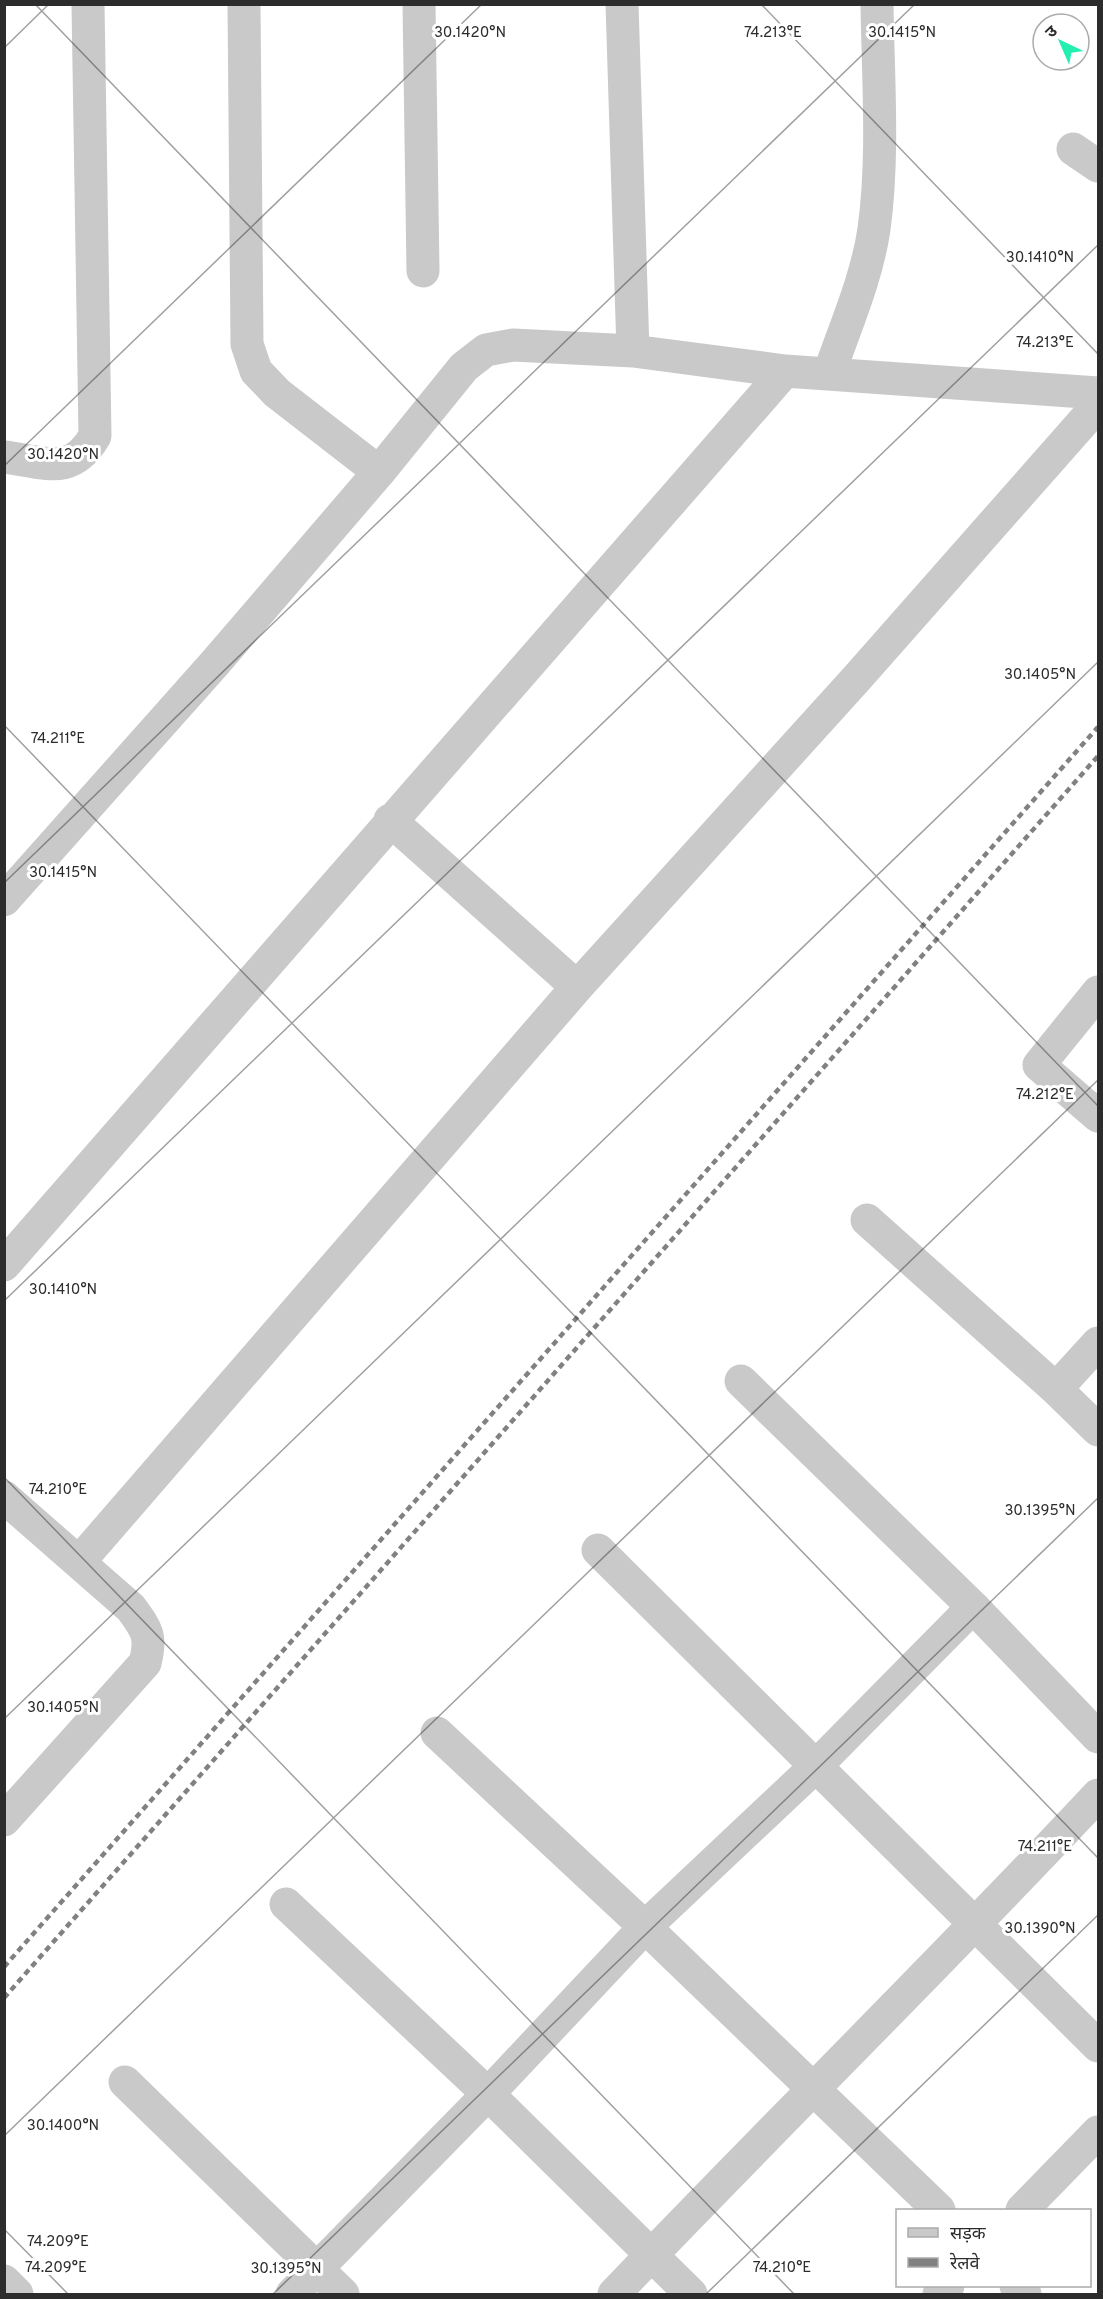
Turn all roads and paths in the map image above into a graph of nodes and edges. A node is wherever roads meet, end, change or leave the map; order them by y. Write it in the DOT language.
graph roads {
  1 [pos="88,4"];
  2 [pos="244,4"];
  3 [pos="419,4"];
  4 [pos="622,4"];
  5 [pos="878,4"];
  6 [pos="423,271"];
  7 [pos="633,351"];
  8 [pos="785,371"];
  9 [pos="829,374"];
  10 [pos="1098,393"];
  11 [pos="1098,405"];
  12 [pos="4,457"];
  13 [pos="379,472"];
  14 [pos="390,820"];
  15 [pos="4,900"];
  16 [pos="577,987"];
  17 [pos="1098,992"];
  18 [pos="1098,1116"];
  19 [pos="867,1220"];
  20 [pos="4,1264"];
  21 [pos="1098,1343"];
  22 [pos="741,1381"];
  23 [pos="1056,1389"];
  24 [pos="1098,1430"];
  25 [pos="4,1497"];
  26 [pos="598,1550"];
  27 [pos="79,1562"];
  28 [pos="973,1607"];
  29 [pos="437,1733"];
  30 [pos="1098,1737"];
  31 [pos="816,1766"];
  32 [pos="1098,1795"];
  33 [pos="4,1820"];
  34 [pos="286,1904"];
  35 [pos="976,1925"];
  36 [pos="645,1927"];
  37 [pos="1098,2046"];
  38 [pos="124,2082"];
  39 [pos="813,2088"];
  40 [pos="488,2094"];
  41 [pos="1098,2132"];
  42 [pos="937,2209"];
  43 [pos="1024,2209"];
  44 [pos="651,2256"];
  45 [pos="317,2269"];
  46 [pos="4,2281"];
  47 [pos="17,2295"];
  48 [pos="292,2295"];
  49 [pos="343,2295"];
  50 [pos="614,2295"];
  51 [pos="691,2295"];
  1 -- 12 [label="street"];
  2 -- 13 [label="street"];
  3 -- 6 [label="street"];
  4 -- 7 [label="street"];
  5 -- 9 [label="street"];
  7 -- 8 [label="street"];
  7 -- 13 [label="street"];
  8 -- 9 [label="street"];
  8 -- 14 [label="street"];
  9 -- 10 [label="street"];
  11 -- 16 [label="street"];
  13 -- 15 [label="street"];
  14 -- 16 [label="street"];
  14 -- 20 [label="street"];
  16 -- 27 [label="street"];
  17 -- 18 [label="street"];
  19 -- 23 [label="street"];
  21 -- 23 [label="street"];
  22 -- 28 [label="street"];
  23 -- 24 [label="street"];
  25 -- 27 [label="street"];
  26 -- 31 [label="street"];
  27 -- 33 [label="street"];
  28 -- 30 [label="street"];
  28 -- 31 [label="street"];
  29 -- 36 [label="street"];
  31 -- 35 [label="street"];
  31 -- 36 [label="street"];
  32 -- 35 [label="street"];
  34 -- 40 [label="street"];
  35 -- 37 [label="street"];
  35 -- 39 [label="street"];
  36 -- 39 [label="street"];
  36 -- 40 [label="street"];
  38 -- 45 [label="street"];
  39 -- 42 [label="street"];
  39 -- 44 [label="street"];
  40 -- 44 [label="street"];
  40 -- 45 [label="street"];
  41 -- 43 [label="street"];
  44 -- 50 [label="street"];
  44 -- 51 [label="street"];
  45 -- 48 [label="street"];
  45 -- 49 [label="street"];
  46 -- 47 [label="street"];
}
